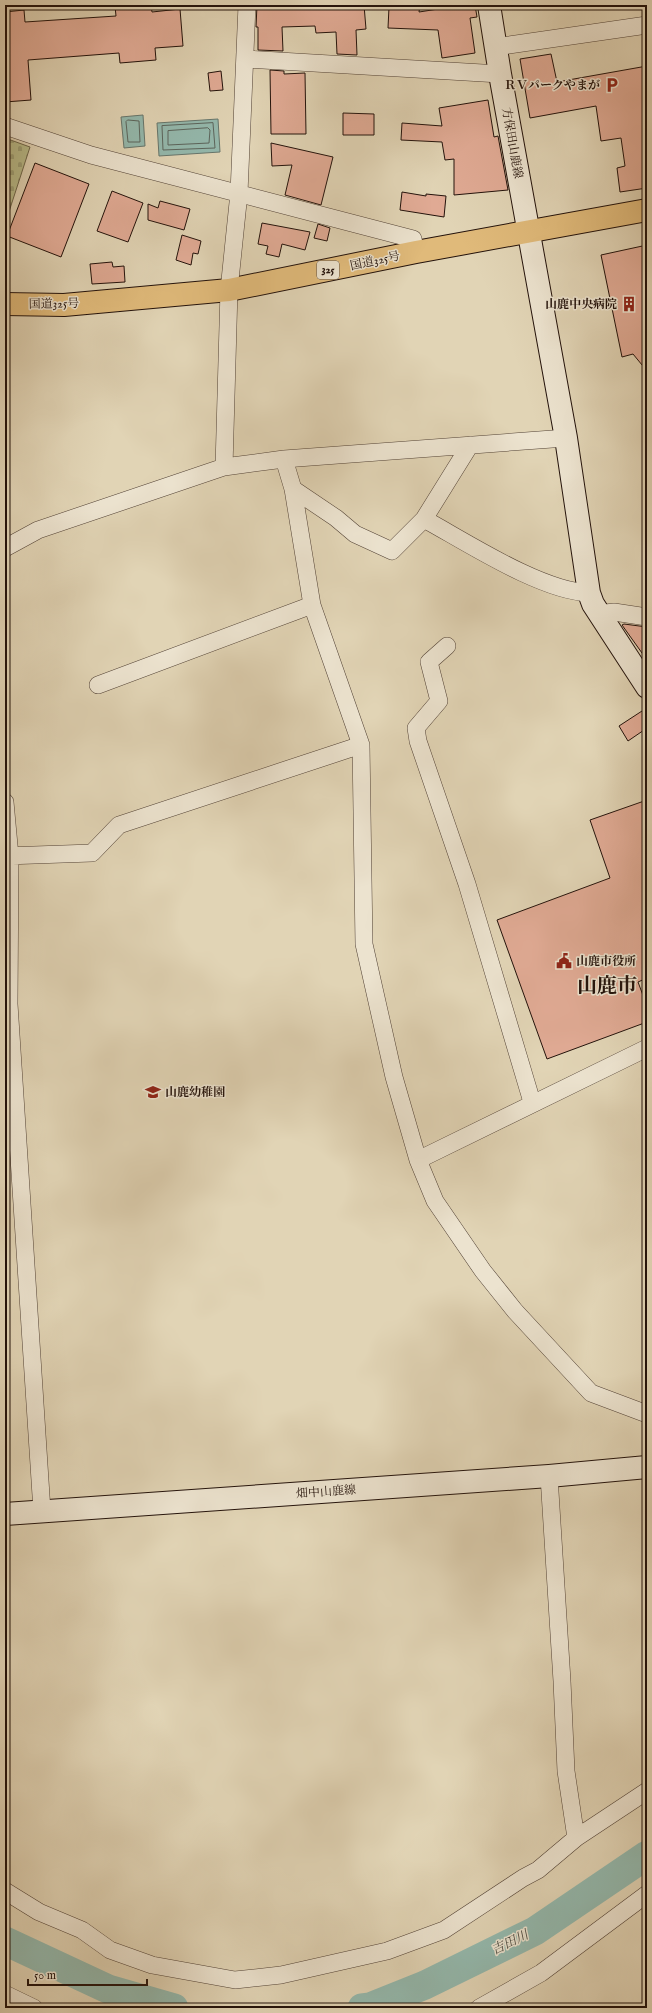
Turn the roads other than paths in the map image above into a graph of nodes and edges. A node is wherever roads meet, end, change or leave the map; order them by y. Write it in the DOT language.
graph roads {
  1 [pos="247,5"];
  2 [pos="489,5"];
  3 [pos="647,25"];
  4 [pos="495,47"];
  5 [pos="246,59"];
  6 [pos="500,74"];
  7 [pos="5,126"];
  8 [pos="239,193"];
  9 [pos="647,210"];
  10 [pos="529,233"];
  11 [pos="416,252"];
  12 [pos="229,290"];
  13 [pos="5,304"];
  14 [pos="566,438"];
  15 [pos="470,445"];
  16 [pos="284,459"];
  17 [pos="224,467"];
  18 [pos="294,489"];
  19 [pos="424,519"];
  20 [pos="6,546"];
  21 [pos="589,593"];
  22 [pos="312,605"];
  23 [pos="598,614"];
  24 [pos="647,617"];
  25 [pos="446,646"];
  26 [pos="98,685"];
  27 [pos="647,687"];
  28 [pos="361,745"];
  29 [pos="5,802"];
  30 [pos="8,856"];
  31 [pos="647,1048"];
  32 [pos="532,1102"];
  33 [pos="418,1160"];
  34 [pos="647,1414"];
  35 [pos="647,1467"];
  36 [pos="549,1476"];
  37 [pos="42,1511"];
  38 [pos="5,1514"];
  39 [pos="647,1791"];
  40 [pos="576,1838"];
  41 [pos="5,1891"];
  42 [pos="647,1894"];
  43 [pos="5,1994"];
  44 [pos="34,2008"];
  45 [pos="479,2008"];
  1 -- 5 [label="street"];
  2 -- 4 [label="main road, 方保田山鹿線"];
  3 -- 4 [label="street"];
  4 -- 6 [label="main road, 方保田山鹿線"];
  5 -- 6 [label="street"];
  5 -- 8 [label="street"];
  6 -- 10 [label="main road, 方保田山鹿線"];
  7 -- 8 [label="street"];
  8 -- 11 [label="street"];
  8 -- 12 [label="street"];
  9 -- 10 [label="highway, 国道325号 / 325"];
  10 -- 11 [label="highway, 国道325号 / 325"];
  10 -- 14 [label="main road, 方保田山鹿線"];
  11 -- 12 [label="highway, 国道325号 / 325"];
  12 -- 13 [label="highway, 国道325号 / 325"];
  12 -- 17 [label="street"];
  14 -- 15 [label="street"];
  14 -- 21 [label="main road, 方保田山鹿線"];
  15 -- 16 [label="street"];
  15 -- 19 [label="street"];
  16 -- 17 [label="street"];
  16 -- 18 [label="street"];
  17 -- 20 [label="street"];
  18 -- 19 [label="street"];
  18 -- 22 [label="street"];
  19 -- 21 [label="street"];
  21 -- 23 [label="main road, 方保田山鹿線"];
  22 -- 26 [label="street"];
  22 -- 28 [label="street"];
  23 -- 24 [label="street"];
  23 -- 27 [label="main road, 方保田山鹿線"];
  25 -- 32 [label="street"];
  28 -- 30 [label="street"];
  28 -- 33 [label="street"];
  29 -- 30 [label="street"];
  30 -- 37 [label="street"];
  31 -- 32 [label="street"];
  32 -- 33 [label="street"];
  33 -- 34 [label="street"];
  35 -- 36 [label="main road, 畑中山鹿線"];
  36 -- 37 [label="main road, 畑中山鹿線"];
  36 -- 40 [label="street"];
  37 -- 38 [label="main road, 畑中山鹿線"];
  39 -- 40 [label="street"];
  40 -- 41 [label="street"];
  42 -- 45 [label="street"];
  43 -- 44 [label="street"];
}
